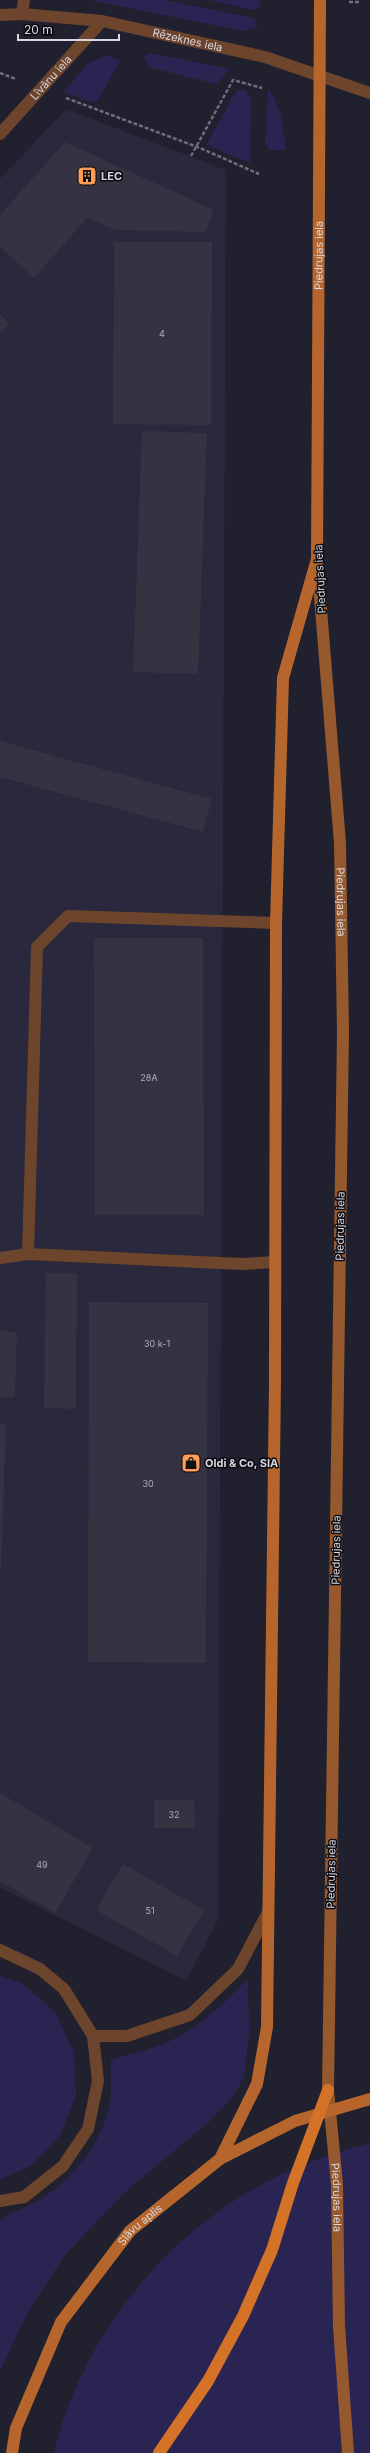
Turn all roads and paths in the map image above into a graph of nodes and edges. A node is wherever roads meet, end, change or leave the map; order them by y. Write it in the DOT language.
graph roads {
  1 [pos="24,0"];
  2 [pos="320,0"];
  3 [pos="349,2"];
  4 [pos="358,2"];
  5 [pos="22,14"];
  6 [pos="0,15"];
  7 [pos="102,21"];
  8 [pos="0,73"];
  9 [pos="321,76"];
  10 [pos="262,88"];
  11 [pos="42,89"];
  12 [pos="370,93"];
  13 [pos="0,134"];
  14 [pos="195,147"];
  15 [pos="191,156"];
  16 [pos="259,174"];
  17 [pos="317,559"];
  18 [pos="276,924"];
  19 [pos="28,1254"];
  20 [pos="0,1258"];
  21 [pos="275,1262"];
  22 [pos="267,1914"];
  23 [pos="0,1950"];
  24 [pos="93,2036"];
  25 [pos="328,2090"];
  26 [pos="370,2099"];
  27 [pos="220,2158"];
  28 [pos="0,2201"];
  29 [pos="12,2453"];
  30 [pos="159,2453"];
  31 [pos="348,2453"];
  1 -- 5 [label="street"];
  2 -- 9 [label="main road, Piedrujas iela"];
  3 -- 4 [label="path"];
  5 -- 6 [label="street, Rēzeknes iela"];
  5 -- 7 [label="street, Rēzeknes iela"];
  7 -- 9 [label="street, Rēzeknes iela"];
  7 -- 11 [label="street, Līvānu iela"];
  8 -- 11 [label="path"];
  9 -- 12 [label="street, Rēzeknes iela"];
  9 -- 17 [label="main road, Piedrujas iela"];
  10 -- 14 [label="path"];
  11 -- 13 [label="street, Līvānu iela"];
  11 -- 14 [label="path"];
  14 -- 15 [label="path"];
  14 -- 16 [label="path"];
  17 -- 18 [label="main road"];
  17 -- 25 [label="main road, Piedrujas iela"];
  18 -- 19 [label="street"];
  18 -- 21 [label="main road"];
  19 -- 20 [label="street"];
  19 -- 21 [label="street"];
  21 -- 22 [label="main road"];
  22 -- 24 [label="street"];
  22 -- 27 [label="main road"];
  23 -- 24 [label="street"];
  24 -- 28 [label="street"];
  25 -- 30 [label="highway"];
  25 -- 31 [label="main road, Piedrujas iela"];
  26 -- 27 [label="main road, Slāvu aplis"];
  27 -- 29 [label="main road, Slāvu aplis"];
}
